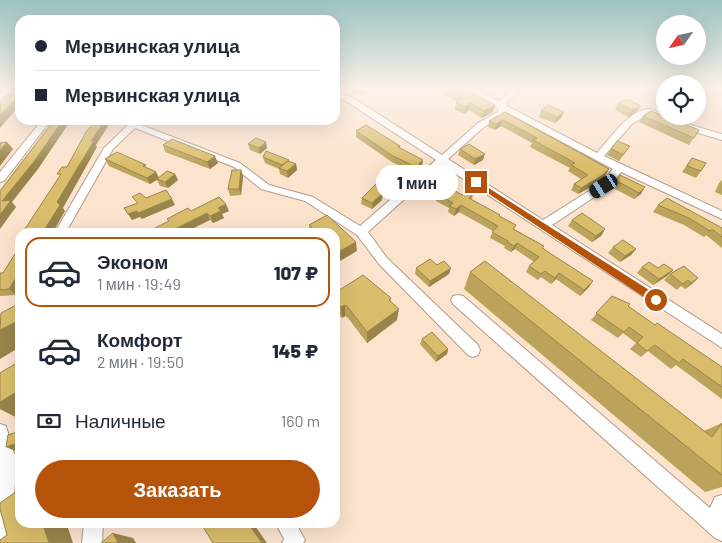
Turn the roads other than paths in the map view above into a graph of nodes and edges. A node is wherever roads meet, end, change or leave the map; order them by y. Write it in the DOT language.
graph roads {
  1 [pos="373,114"];
  2 [pos="498,114"];
  3 [pos="517,114"];
  4 [pos="642,114"];
  5 [pos="656,114"];
  6 [pos="44,125"];
  7 [pos="133,125"];
  8 [pos="143,125"];
  9 [pos="722,138"];
  10 [pos="598,158"];
  11 [pos="443,160"];
  12 [pos="619,168"];
  13 [pos="0,179"];
  14 [pos="722,215"];
  15 [pos="542,226"];
  16 [pos="63,228"];
  17 [pos="360,232"];
  18 [pos="458,300"];
  19 [pos="722,342"];
  20 [pos="473,350"];
  21 [pos="0,432"];
  22 [pos="14,463"];
  23 [pos="722,504"];
  24 [pos="717,526"];
  25 [pos="93,528"];
  26 [pos="288,528"];
  27 [pos="0,543"];
  28 [pos="92,543"];
  29 [pos="292,543"];
  1 -- 11 [label="street"];
  2 -- 11 [label="street"];
  3 -- 10 [label="street"];
  4 -- 10 [label="street"];
  5 -- 9 [label="street"];
  6 -- 13 [label="street"];
  7 -- 16 [label="street"];
  8 -- 17 [label="street"];
  10 -- 12 [label="street"];
  11 -- 15 [label="street"];
  11 -- 17 [label="street"];
  12 -- 14 [label="street"];
  12 -- 15 [label="street"];
  15 -- 19 [label="street"];
  17 -- 20 [label="street"];
  18 -- 24 [label="street"];
  21 -- 22 [label="street"];
  22 -- 27 [label="street"];
  23 -- 24 [label="street"];
  25 -- 28 [label="street"];
  26 -- 29 [label="street"];
}
